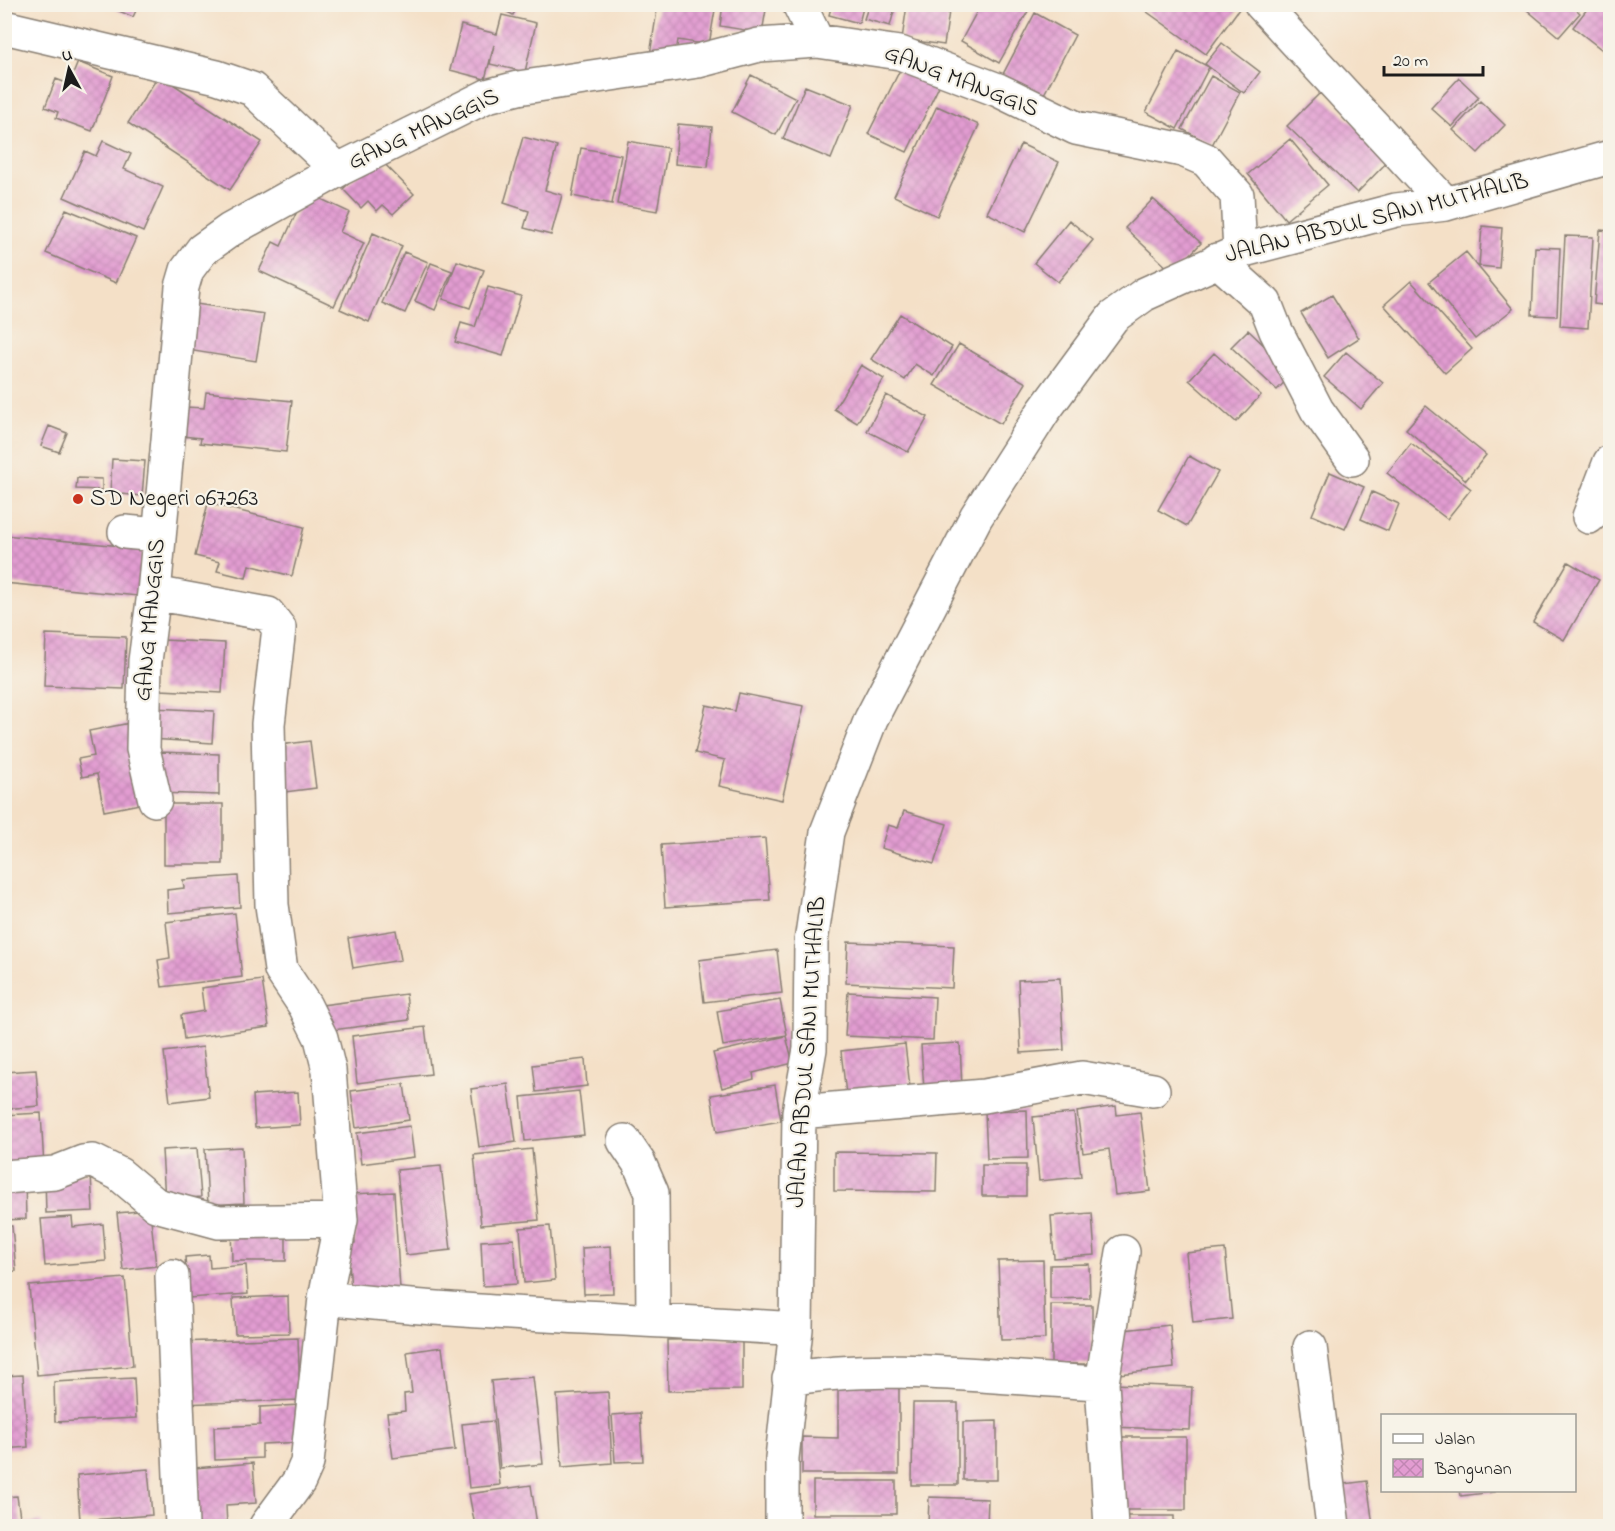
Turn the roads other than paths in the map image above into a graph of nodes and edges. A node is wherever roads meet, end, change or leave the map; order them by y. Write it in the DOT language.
graph roads {
  1 [pos="799,4"];
  2 [pos="1261,4"];
  3 [pos="4,27"];
  4 [pos="817,40"];
  5 [pos="1611,157"];
  6 [pos="338,170"];
  7 [pos="1446,204"];
  8 [pos="1229,255"];
  9 [pos="1352,459"];
  10 [pos="1611,462"];
  11 [pos="1589,517"];
  12 [pos="125,532"];
  13 [pos="158,535"];
  14 [pos="154,593"];
  15 [pos="155,800"];
  16 [pos="1153,1090"];
  17 [pos="800,1112"];
  18 [pos="624,1141"];
  19 [pos="4,1177"];
  20 [pos="341,1220"];
  21 [pos="1123,1252"];
  22 [pos="172,1276"];
  23 [pos="325,1298"];
  24 [pos="653,1319"];
  25 [pos="796,1329"];
  26 [pos="1310,1347"];
  27 [pos="789,1379"];
  28 [pos="1102,1383"];
  29 [pos="182,1527"];
  30 [pos="266,1527"];
  31 [pos="782,1527"];
  32 [pos="1111,1527"];
  33 [pos="1333,1527"];
  1 -- 4 [label="street"];
  2 -- 7 [label="street"];
  3 -- 6 [label="street"];
  4 -- 6 [label="street, GANG MANGGIS"];
  4 -- 8 [label="street, GANG MANGGIS"];
  5 -- 7 [label="street, JALAN ABDUL SANI MUTHALIB"];
  6 -- 13 [label="street, GANG MANGGIS"];
  7 -- 8 [label="street, JALAN ABDUL SANI MUTHALIB"];
  8 -- 9 [label="street"];
  8 -- 17 [label="street, JALAN ABDUL SANI MUTHALIB"];
  10 -- 11 [label="street"];
  12 -- 13 [label="street"];
  13 -- 14 [label="street, GANG MANGGIS"];
  14 -- 15 [label="street, GANG MANGGIS"];
  14 -- 20 [label="street"];
  16 -- 17 [label="street"];
  17 -- 25 [label="street, JALAN ABDUL SANI MUTHALIB"];
  18 -- 24 [label="street"];
  19 -- 20 [label="street"];
  20 -- 23 [label="street"];
  21 -- 28 [label="street"];
  22 -- 29 [label="street"];
  23 -- 24 [label="street"];
  23 -- 30 [label="street"];
  24 -- 25 [label="street"];
  25 -- 27 [label="street, JALAN ABDUL SANI MUTHALIB"];
  26 -- 33 [label="street"];
  27 -- 28 [label="street"];
  27 -- 31 [label="street, JALAN ABDUL SANI MUTHALIB"];
  28 -- 32 [label="street"];
}
